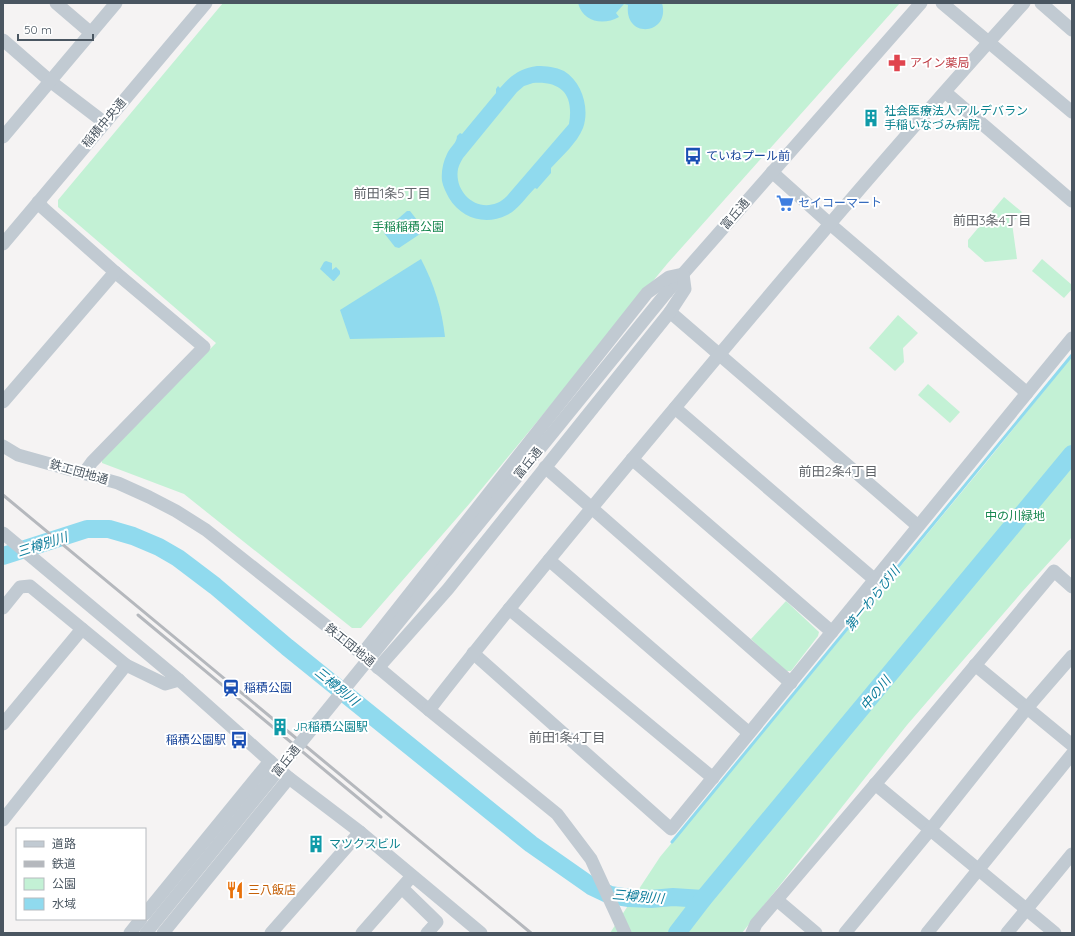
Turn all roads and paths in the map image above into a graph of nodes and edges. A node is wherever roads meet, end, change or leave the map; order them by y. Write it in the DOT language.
graph roads {
  1 [pos="56,3"];
  2 [pos="116,3"];
  3 [pos="206,3"];
  4 [pos="921,3"];
  5 [pos="942,3"];
  6 [pos="1024,3"];
  7 [pos="1041,3"];
  8 [pos="1072,30"];
  9 [pos="91,33"];
  10 [pos="3,40"];
  11 [pos="989,42"];
  12 [pos="50,81"];
  13 [pos="945,92"];
  14 [pos="1072,112"];
  15 [pos="105,122"];
  16 [pos="5,130"];
  17 [pos="772,172"];
  18 [pos="1072,201"];
  19 [pos="38,202"];
  20 [pos="830,224"];
  21 [pos="3,243"];
  22 [pos="115,272"];
  23 [pos="683,274"];
  24 [pos="670,312"];
  25 [pos="1072,338"];
  26 [pos="719,354"];
  27 [pos="1027,393"];
  28 [pos="3,402"];
  29 [pos="675,408"];
  30 [pos="3,446"];
  31 [pos="632,459"];
  32 [pos="545,467"];
  33 [pos="84,473"];
  34 [pos="591,509"];
  35 [pos="918,526"];
  36 [pos="3,533"];
  37 [pos="549,560"];
  38 [pos="875,580"];
  39 [pos="1072,587"];
  40 [pos="3,608"];
  41 [pos="509,609"];
  42 [pos="82,629"];
  43 [pos="832,632"];
  44 [pos="473,653"];
  45 [pos="362,654"];
  46 [pos="1072,656"];
  47 [pos="126,665"];
  48 [pos="975,665"];
  49 [pos="378,668"];
  50 [pos="179,680"];
  51 [pos="790,683"];
  52 [pos="1027,708"];
  53 [pos="429,710"];
  54 [pos="3,724"];
  55 [pos="750,734"];
  56 [pos="1072,746"];
  57 [pos="1072,754"];
  58 [pos="270,761"];
  59 [pos="289,778"];
  60 [pos="713,778"];
  61 [pos="875,784"];
  62 [pos="3,819"];
  63 [pos="930,830"];
  64 [pos="360,832"];
  65 [pos="1072,854"];
  66 [pos="979,869"];
  67 [pos="412,876"];
  68 [pos="402,888"];
  69 [pos="777,900"];
  70 [pos="1026,909"];
  71 [pos="146,913"];
  72 [pos="140,920"];
  73 [pos="130,933"];
  74 [pos="146,933"];
  75 [pos="164,933"];
  76 [pos="271,933"];
  77 [pos="362,933"];
  78 [pos="427,933"];
  79 [pos="481,933"];
  80 [pos="625,933"];
  81 [pos="752,933"];
  82 [pos="816,933"];
  83 [pos="845,933"];
  84 [pos="927,933"];
  85 [pos="1007,933"];
  86 [pos="1055,933"];
  1 -- 9 [label="street"];
  2 -- 9 [label="street"];
  3 -- 15 [label="street, 稲積中央通"];
  4 -- 17 [label="street, 富丘通"];
  5 -- 11 [label="street"];
  6 -- 11 [label="street"];
  7 -- 8 [label="street"];
  9 -- 12 [label="street"];
  10 -- 12 [label="street"];
  11 -- 13 [label="street"];
  11 -- 14 [label="street"];
  12 -- 15 [label="street"];
  12 -- 16 [label="street"];
  13 -- 18 [label="street"];
  13 -- 20 [label="street"];
  15 -- 19 [label="street, 稲積中央通"];
  17 -- 20 [label="street"];
  17 -- 23 [label="street, 富丘通"];
  19 -- 21 [label="street, 稲積中央通"];
  19 -- 22 [label="street"];
  20 -- 26 [label="street"];
  20 -- 27 [label="street"];
  22 -- 28 [label="street"];
  22 -- 33 [label="street"];
  23 -- 24 [label="street"];
  23 -- 45 [label="street"];
  23 -- 74 [label="street, 富丘通, bridge"];
  24 -- 26 [label="street"];
  24 -- 32 [label="street"];
  25 -- 27 [label="street"];
  26 -- 29 [label="street"];
  26 -- 35 [label="street"];
  27 -- 35 [label="street"];
  29 -- 31 [label="street"];
  29 -- 38 [label="street"];
  30 -- 33 [label="street, 鉄工団地通"];
  31 -- 34 [label="street"];
  31 -- 43 [label="street"];
  32 -- 34 [label="street"];
  32 -- 49 [label="street"];
  33 -- 45 [label="street, 鉄工団地通"];
  34 -- 37 [label="street"];
  34 -- 51 [label="street"];
  35 -- 38 [label="street"];
  36 -- 50 [label="street"];
  37 -- 41 [label="street"];
  37 -- 55 [label="street"];
  38 -- 43 [label="street"];
  39 -- 48 [label="street"];
  40 -- 42 [label="street"];
  41 -- 44 [label="street"];
  41 -- 60 [label="street"];
  42 -- 47 [label="street"];
  42 -- 54 [label="street"];
  43 -- 51 [label="street"];
  44 -- 53 [label="street"];
  44 -- 60 [label="street"];
  45 -- 49 [label="street, 鉄工団地通"];
  46 -- 52 [label="street"];
  47 -- 50 [label="street"];
  47 -- 62 [label="street"];
  48 -- 52 [label="street"];
  48 -- 61 [label="street"];
  49 -- 53 [label="street, 鉄工団地通"];
  50 -- 58 [label="street"];
  51 -- 55 [label="street"];
  52 -- 56 [label="street"];
  52 -- 63 [label="street"];
  53 -- 80 [label="street, 鉄工団地通"];
  55 -- 60 [label="street"];
  57 -- 66 [label="street"];
  58 -- 59 [label="street"];
  58 -- 71 [label="street"];
  59 -- 64 [label="street"];
  59 -- 75 [label="street"];
  61 -- 63 [label="street"];
  61 -- 69 [label="street"];
  63 -- 66 [label="street"];
  63 -- 83 [label="street"];
  64 -- 67 [label="street"];
  64 -- 76 [label="street"];
  65 -- 70 [label="street"];
  66 -- 70 [label="street"];
  66 -- 84 [label="street"];
  67 -- 68 [label="street"];
  67 -- 79 [label="street"];
  68 -- 77 [label="street"];
  68 -- 78 [label="street"];
  69 -- 81 [label="street"];
  69 -- 82 [label="street"];
  70 -- 85 [label="street"];
  70 -- 86 [label="street"];
  72 -- 73 [label="street"];
}
